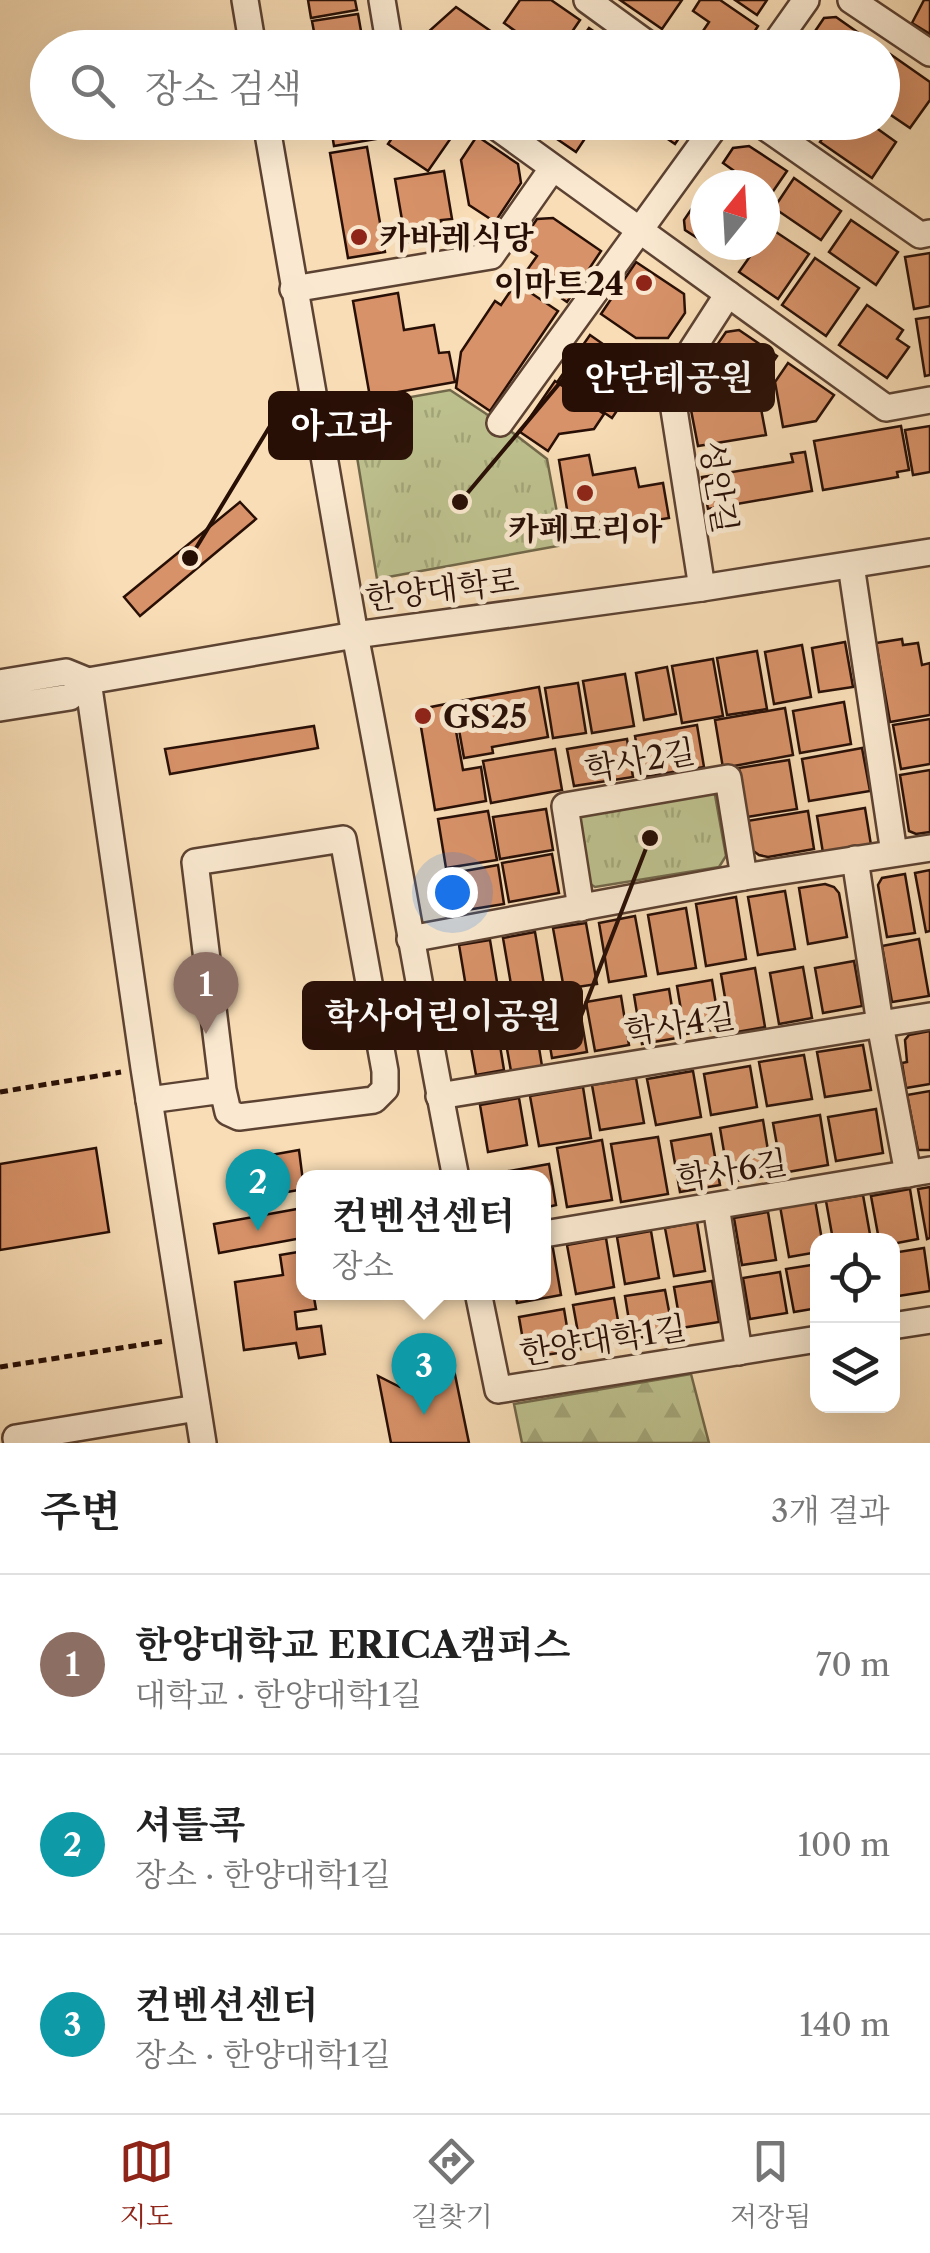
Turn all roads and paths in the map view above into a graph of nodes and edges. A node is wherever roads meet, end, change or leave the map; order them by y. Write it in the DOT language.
graph roads {
  1 [pos="245,0"];
  2 [pos="382,0"];
  3 [pos="586,0"];
  4 [pos="806,0"];
  5 [pos="850,0"];
  6 [pos="250,30"];
  7 [pos="387,30"];
  8 [pos="628,30"];
  9 [pos="785,30"];
  10 [pos="894,30"];
  11 [pos="900,34"];
  12 [pos="930,54"];
  13 [pos="269,140"];
  14 [pos="514,140"];
  15 [pos="705,140"];
  16 [pos="784,140"];
  17 [pos="552,168"];
  18 [pos="640,232"];
  19 [pos="930,234"];
  20 [pos="294,289"];
  21 [pos="728,294"];
  22 [pos="930,400"];
  23 [pos="500,423"];
  24 [pos="930,552"];
  25 [pos="851,565"];
  26 [pos="702,588"];
  27 [pos="355,635"];
  28 [pos="88,681"];
  29 [pos="0,683"];
  30 [pos="0,708"];
  31 [pos="930,848"];
  32 [pos="894,853"];
  33 [pos="855,858"];
  34 [pos="744,876"];
  35 [pos="581,908"];
  36 [pos="410,939"];
  37 [pos="930,1016"];
  38 [pos="880,1024"];
  39 [pos="144,1068"];
  40 [pos="223,1090"];
  41 [pos="0,1092"];
  42 [pos="440,1096"];
  43 [pos="149,1100"];
  44 [pos="454,1170"];
  45 [pos="919,1172"];
  46 [pos="716,1206"];
  47 [pos="551,1233"];
  48 [pos="480,1300"];
  49 [pos="930,1320"];
  50 [pos="900,1325"];
  51 [pos="186,1337"];
  52 [pos="810,1340"];
  53 [pos="739,1352"];
  54 [pos="0,1368"];
  55 [pos="197,1408"];
  56 [pos="17,1443"];
  57 [pos="202,1443"];
  1 -- 6 [label="street"];
  2 -- 7 [label="street"];
  3 -- 8 [label="street"];
  4 -- 9 [label="street"];
  5 -- 10 [label="street"];
  11 -- 12 [label="street"];
  13 -- 20 [label="street, 한양대학로"];
  14 -- 17 [label="street"];
  15 -- 18 [label="street"];
  16 -- 19 [label="street"];
  17 -- 18 [label="street"];
  17 -- 20 [label="street"];
  18 -- 21 [label="street"];
  18 -- 23 [label="street"];
  20 -- 27 [label="street, 한양대학로"];
  21 -- 22 [label="street"];
  21 -- 26 [label="street, 성안길"];
  24 -- 25 [label="street, 한양대학로"];
  25 -- 26 [label="street, 한양대학로"];
  25 -- 32 [label="street"];
  26 -- 27 [label="street, 한양대학로"];
  27 -- 28 [label="street"];
  27 -- 36 [label="street"];
  28 -- 29 [label="street"];
  28 -- 30 [label="street"];
  28 -- 39 [label="street"];
  31 -- 32 [label="street"];
  32 -- 33 [label="street"];
  33 -- 34 [label="street"];
  33 -- 38 [label="street"];
  34 -- 35 [label="street"];
  34 -- 35 [label="street, 학사2길"];
  35 -- 36 [label="street"];
  36 -- 42 [label="street"];
  37 -- 38 [label="street, 학사4길"];
  38 -- 42 [label="street, 학사4길"];
  38 -- 45 [label="street"];
  39 -- 41 [label="path"];
  39 -- 43 [label="street"];
  40 -- 40 [label="street"];
  40 -- 43 [label="street"];
  42 -- 44 [label="street"];
  43 -- 51 [label="street"];
  45 -- 46 [label="street, 학사6길"];
  46 -- 47 [label="street, 학사6길"];
  46 -- 53 [label="street"];
  48 -- 53 [label="street, 한양대학1길"];
  49 -- 50 [label="street"];
  51 -- 54 [label="path"];
  51 -- 55 [label="street"];
  52 -- 53 [label="street, 한양대학1길"];
  55 -- 56 [label="street"];
  55 -- 57 [label="street"];
}
